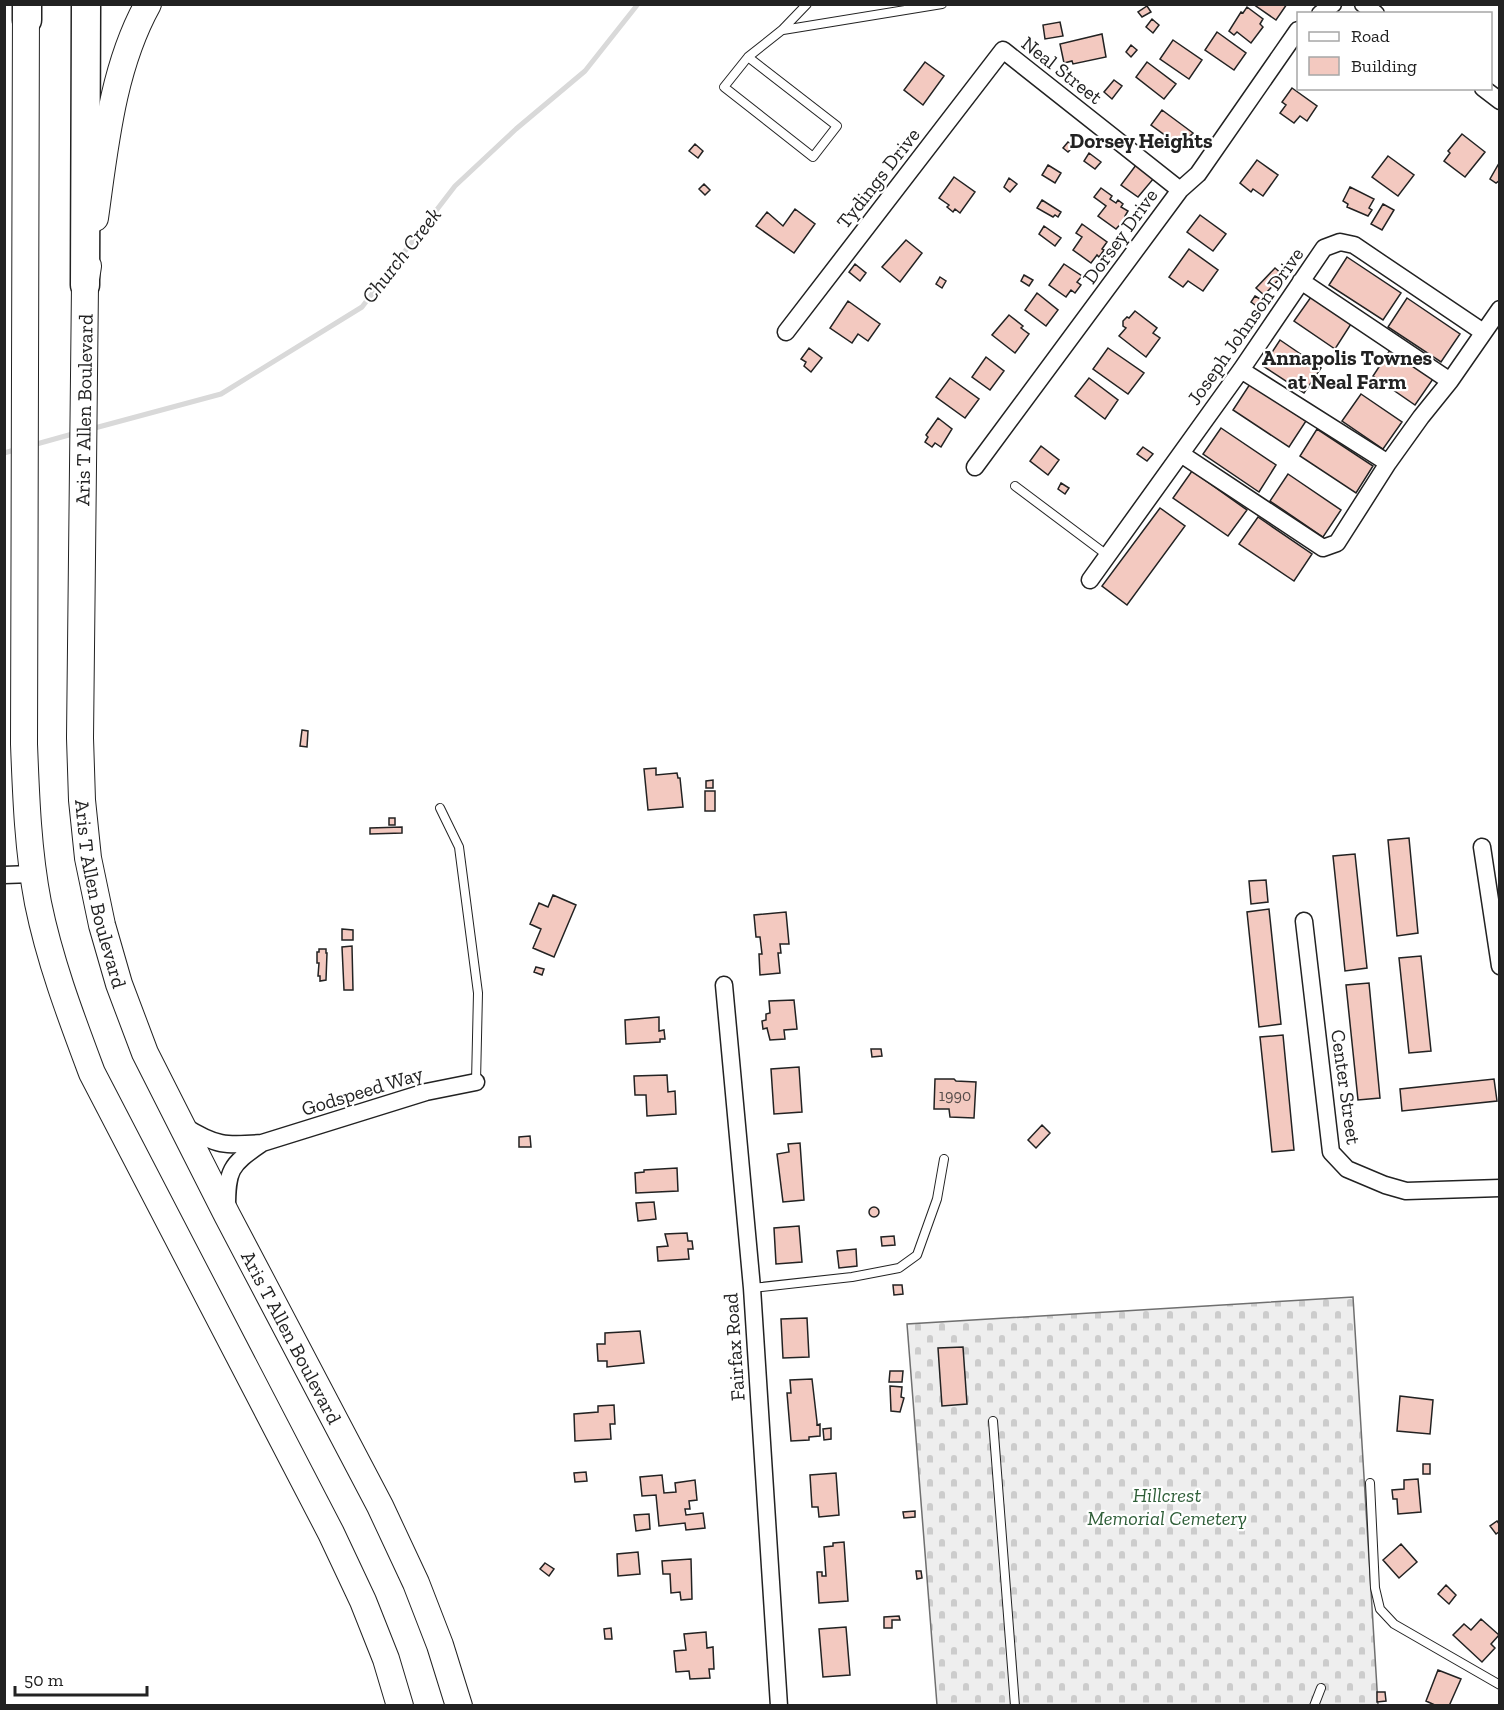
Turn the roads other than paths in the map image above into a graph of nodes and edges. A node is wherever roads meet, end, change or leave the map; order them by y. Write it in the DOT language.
graph roads {
  1 [pos="86,4"];
  2 [pos="148,4"];
  3 [pos="807,4"];
  4 [pos="942,4"];
  5 [pos="27,10"];
  6 [pos="782,30"];
  7 [pos="1297,33"];
  8 [pos="1003,50"];
  9 [pos="748,57"];
  10 [pos="1486,90"];
  11 [pos="1500,100"];
  12 [pos="1180,190"];
  13 [pos="1301,281"];
  14 [pos="85,293"];
  15 [pos="1500,309"];
  16 [pos="786,332"];
  17 [pos="1483,332"];
  18 [pos="1241,370"];
  19 [pos="1450,381"];
  20 [pos="1181,454"];
  21 [pos="1389,463"];
  22 [pos="975,467"];
  23 [pos="1015,486"];
  24 [pos="1107,555"];
  25 [pos="1090,579"];
  26 [pos="440,808"];
  27 [pos="1482,847"];
  28 [pos="33,874"];
  29 [pos="4,875"];
  30 [pos="1304,921"];
  31 [pos="1500,966"];
  32 [pos="724,985"];
  33 [pos="476,1082"];
  34 [pos="181,1124"];
  35 [pos="262,1143"];
  36 [pos="944,1159"];
  37 [pos="1500,1188"];
  38 [pos="227,1215"];
  39 [pos="752,1288"];
  40 [pos="993,1421"];
  41 [pos="1370,1483"];
  42 [pos="1500,1685"];
  43 [pos="1321,1688"];
  44 [pos="400,1706"];
  45 [pos="459,1706"];
  46 [pos="779,1706"];
  47 [pos="1015,1706"];
  48 [pos="1314,1706"];
  1 -- 14 [label="highway, Aris T Allen Boulevard"];
  2 -- 14 [label="main road"];
  3 -- 6 [label="lane"];
  4 -- 6 [label="lane"];
  5 -- 28 [label="main road"];
  6 -- 9 [label="lane"];
  7 -- 12 [label="street, Dorsey Drive"];
  8 -- 12 [label="street, Neal Street"];
  8 -- 16 [label="street, Tydings Drive"];
  9 -- 9 [label="lane"];
  10 -- 11 [label="street"];
  12 -- 22 [label="street, Dorsey Drive"];
  13 -- 17 [label="street, Joseph Johnson Drive"];
  13 -- 18 [label="street, Joseph Johnson Drive"];
  13 -- 19 [label="street"];
  14 -- 34 [label="main road, Aris T Allen Boulevard"];
  15 -- 17 [label="street"];
  17 -- 19 [label="street"];
  18 -- 20 [label="street, Joseph Johnson Drive"];
  18 -- 21 [label="street"];
  19 -- 21 [label="street"];
  20 -- 21 [label="street"];
  20 -- 24 [label="street, Joseph Johnson Drive"];
  23 -- 24 [label="lane"];
  24 -- 25 [label="street, Joseph Johnson Drive"];
  26 -- 33 [label="lane"];
  27 -- 31 [label="street"];
  28 -- 29 [label="street"];
  28 -- 44 [label="main road"];
  30 -- 37 [label="street, Center Street"];
  32 -- 39 [label="street, Fairfax Road"];
  33 -- 35 [label="street, Godspeed Way"];
  34 -- 35 [label="street, Godspeed Way"];
  34 -- 38 [label="main road, Aris T Allen Boulevard"];
  35 -- 38 [label="street, Godspeed Way"];
  36 -- 39 [label="lane"];
  38 -- 45 [label="main road, Aris T Allen Boulevard"];
  39 -- 46 [label="street, Fairfax Road"];
  40 -- 47 [label="lane"];
  41 -- 42 [label="lane"];
  43 -- 48 [label="lane"];
}
